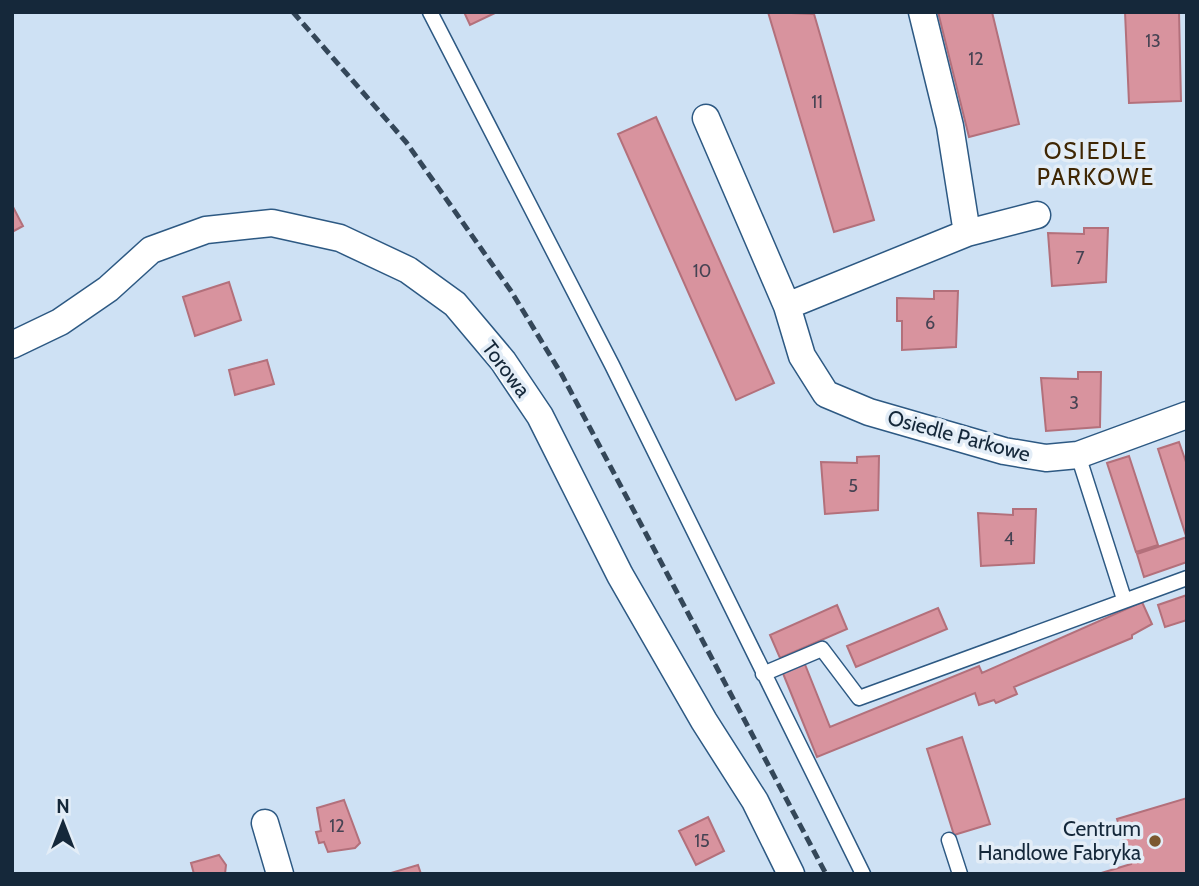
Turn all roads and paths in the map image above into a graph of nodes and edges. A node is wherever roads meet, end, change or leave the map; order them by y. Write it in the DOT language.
graph roads {
  1 [pos="430,12"];
  2 [pos="922,12"];
  3 [pos="706,118"];
  4 [pos="1037,215"];
  5 [pos="967,233"];
  6 [pos="787,306"];
  7 [pos="12,345"];
  8 [pos="1187,415"];
  9 [pos="1079,455"];
  10 [pos="1187,578"];
  11 [pos="1124,599"];
  12 [pos="763,674"];
  13 [pos="265,823"];
  14 [pos="949,840"];
  15 [pos="280,874"];
  16 [pos="791,874"];
  17 [pos="863,874"];
  18 [pos="960,874"];
  1 -- 12 [label="lane"];
  2 -- 5 [label="street"];
  3 -- 6 [label="street, Osiedle Parkowe"];
  4 -- 5 [label="street"];
  5 -- 6 [label="street"];
  6 -- 9 [label="street, Osiedle Parkowe"];
  7 -- 16 [label="street, Torowa"];
  8 -- 9 [label="street, Osiedle Parkowe"];
  9 -- 11 [label="lane"];
  10 -- 11 [label="lane"];
  11 -- 12 [label="lane"];
  12 -- 17 [label="lane"];
  13 -- 15 [label="street"];
  14 -- 18 [label="lane"];
}
